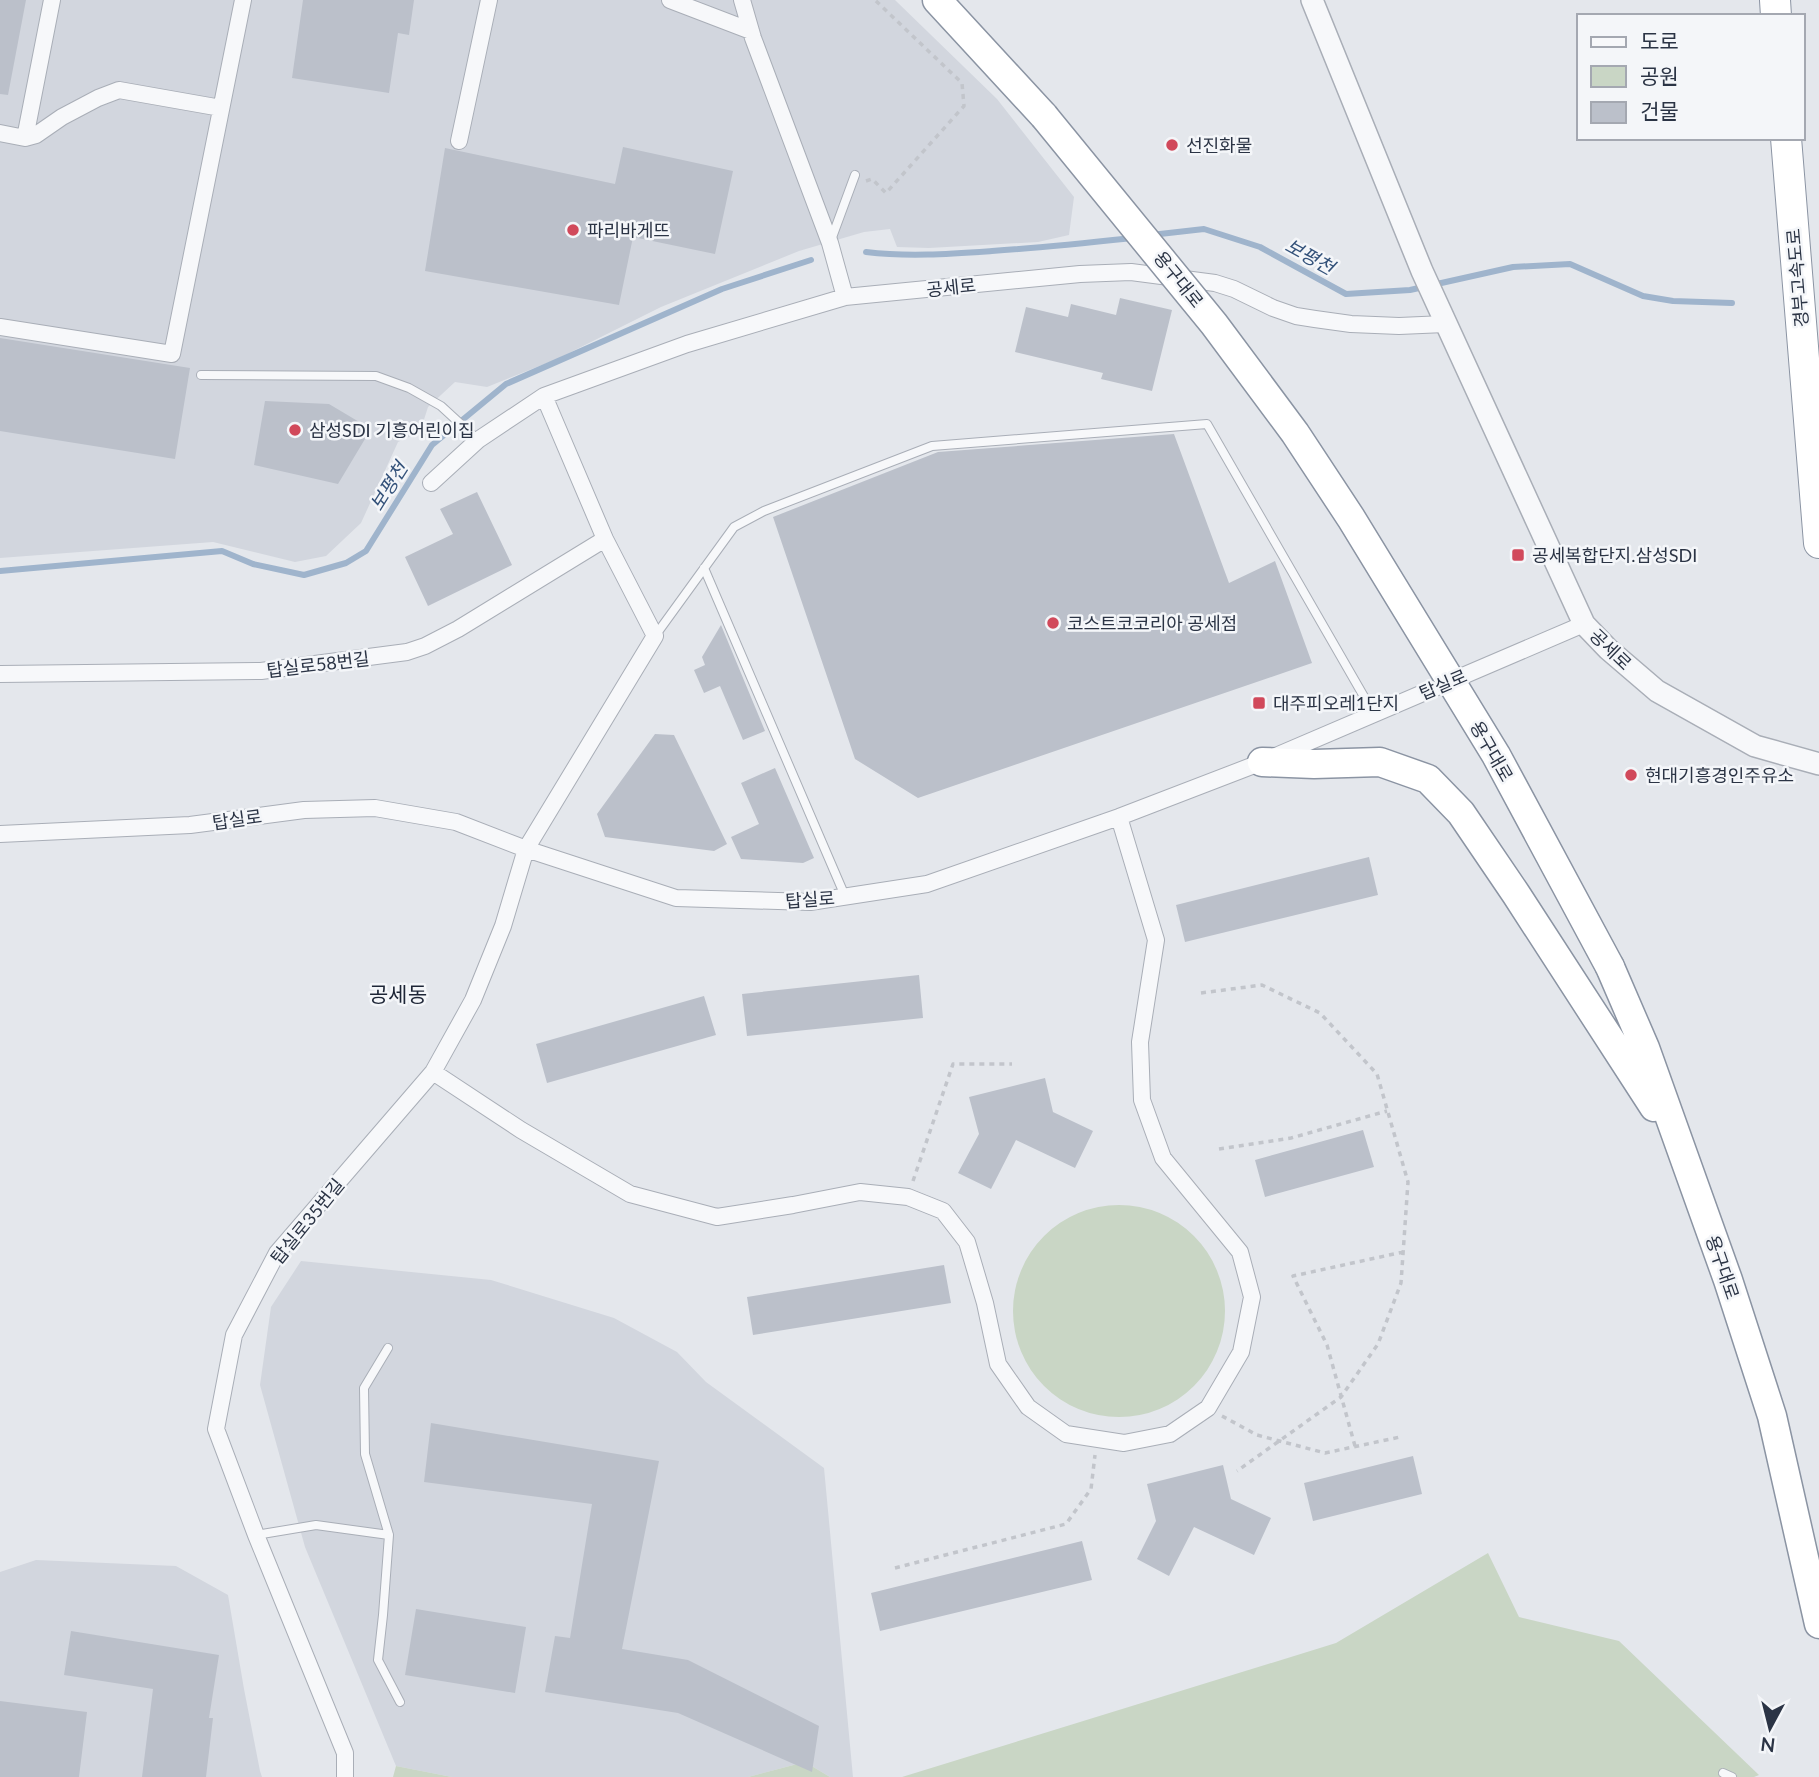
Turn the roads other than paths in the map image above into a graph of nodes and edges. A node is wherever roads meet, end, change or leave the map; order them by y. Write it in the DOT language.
graph roads {
  1 [pos="52,0"];
  2 [pos="243,0"];
  3 [pos="489,0"];
  4 [pos="670,0"];
  5 [pos="743,0"];
  6 [pos="937,0"];
  7 [pos="1312,0"];
  8 [pos="751,32"];
  9 [pos="221,108"];
  10 [pos="0,133"];
  11 [pos="25,138"];
  12 [pos="1786,140"];
  13 [pos="459,141"];
  14 [pos="858,179"];
  15 [pos="830,243"];
  16 [pos="845,297"];
  17 [pos="1442,318"];
  18 [pos="0,327"];
  19 [pos="201,375"];
  20 [pos="544,396"];
  21 [pos="478,440"];
  22 [pos="431,483"];
  23 [pos="605,539"];
  24 [pos="1819,543"];
  25 [pos="704,568"];
  26 [pos="1584,624"];
  27 [pos="655,636"];
  28 [pos="0,674"];
  29 [pos="1374,714"];
  30 [pos="1262,762"];
  31 [pos="1819,764"];
  32 [pos="1119,817"];
  33 [pos="0,834"];
  34 [pos="526,849"];
  35 [pos="845,896"];
  36 [pos="433,1072"];
  37 [pos="1678,1143"];
  38 [pos="388,1348"];
  39 [pos="256,1535"];
  40 [pos="389,1535"];
  41 [pos="1819,1624"];
  42 [pos="400,1702"];
  43 [pos="1723,1773"];
  44 [pos="345,1777"];
  45 [pos="1732,1777"];
  1 -- 11 [label="street"];
  2 -- 9 [label="street"];
  3 -- 13 [label="street"];
  4 -- 8 [label="street"];
  5 -- 8 [label="street"];
  6 -- 37 [label="highway, 용구대로, bridge"];
  7 -- 17 [label="street"];
  8 -- 15 [label="street"];
  9 -- 11 [label="street"];
  9 -- 18 [label="street"];
  10 -- 11 [label="street"];
  12 -- 24 [label="highway, 경부고속도로"];
  14 -- 15 [label="lane"];
  15 -- 16 [label="street"];
  16 -- 17 [label="street, 공세로"];
  16 -- 20 [label="street, 공세로"];
  17 -- 26 [label="street, 공세로"];
  19 -- 21 [label="lane"];
  20 -- 21 [label="street, 공세로"];
  20 -- 23 [label="street"];
  21 -- 22 [label="street, 공세로"];
  23 -- 27 [label="street"];
  23 -- 28 [label="street, 탑실로58번길"];
  25 -- 27 [label="lane"];
  25 -- 29 [label="lane"];
  25 -- 35 [label="lane"];
  26 -- 29 [label="street, 탑실로"];
  26 -- 31 [label="street, 공세로"];
  27 -- 34 [label="street, 탑실로35번길"];
  29 -- 30 [label="street, 탑실로"];
  30 -- 32 [label="street, 탑실로"];
  30 -- 37 [label="highway"];
  32 -- 35 [label="street, 탑실로"];
  32 -- 36 [label="street"];
  33 -- 34 [label="street, 탑실로"];
  34 -- 35 [label="street, 탑실로"];
  34 -- 36 [label="street, 탑실로35번길"];
  36 -- 39 [label="street, 탑실로35번길"];
  37 -- 41 [label="highway, 용구대로"];
  38 -- 40 [label="lane"];
  39 -- 40 [label="lane"];
  39 -- 44 [label="street, 탑실로35번길"];
  40 -- 42 [label="lane"];
  43 -- 45 [label="lane"];
}
